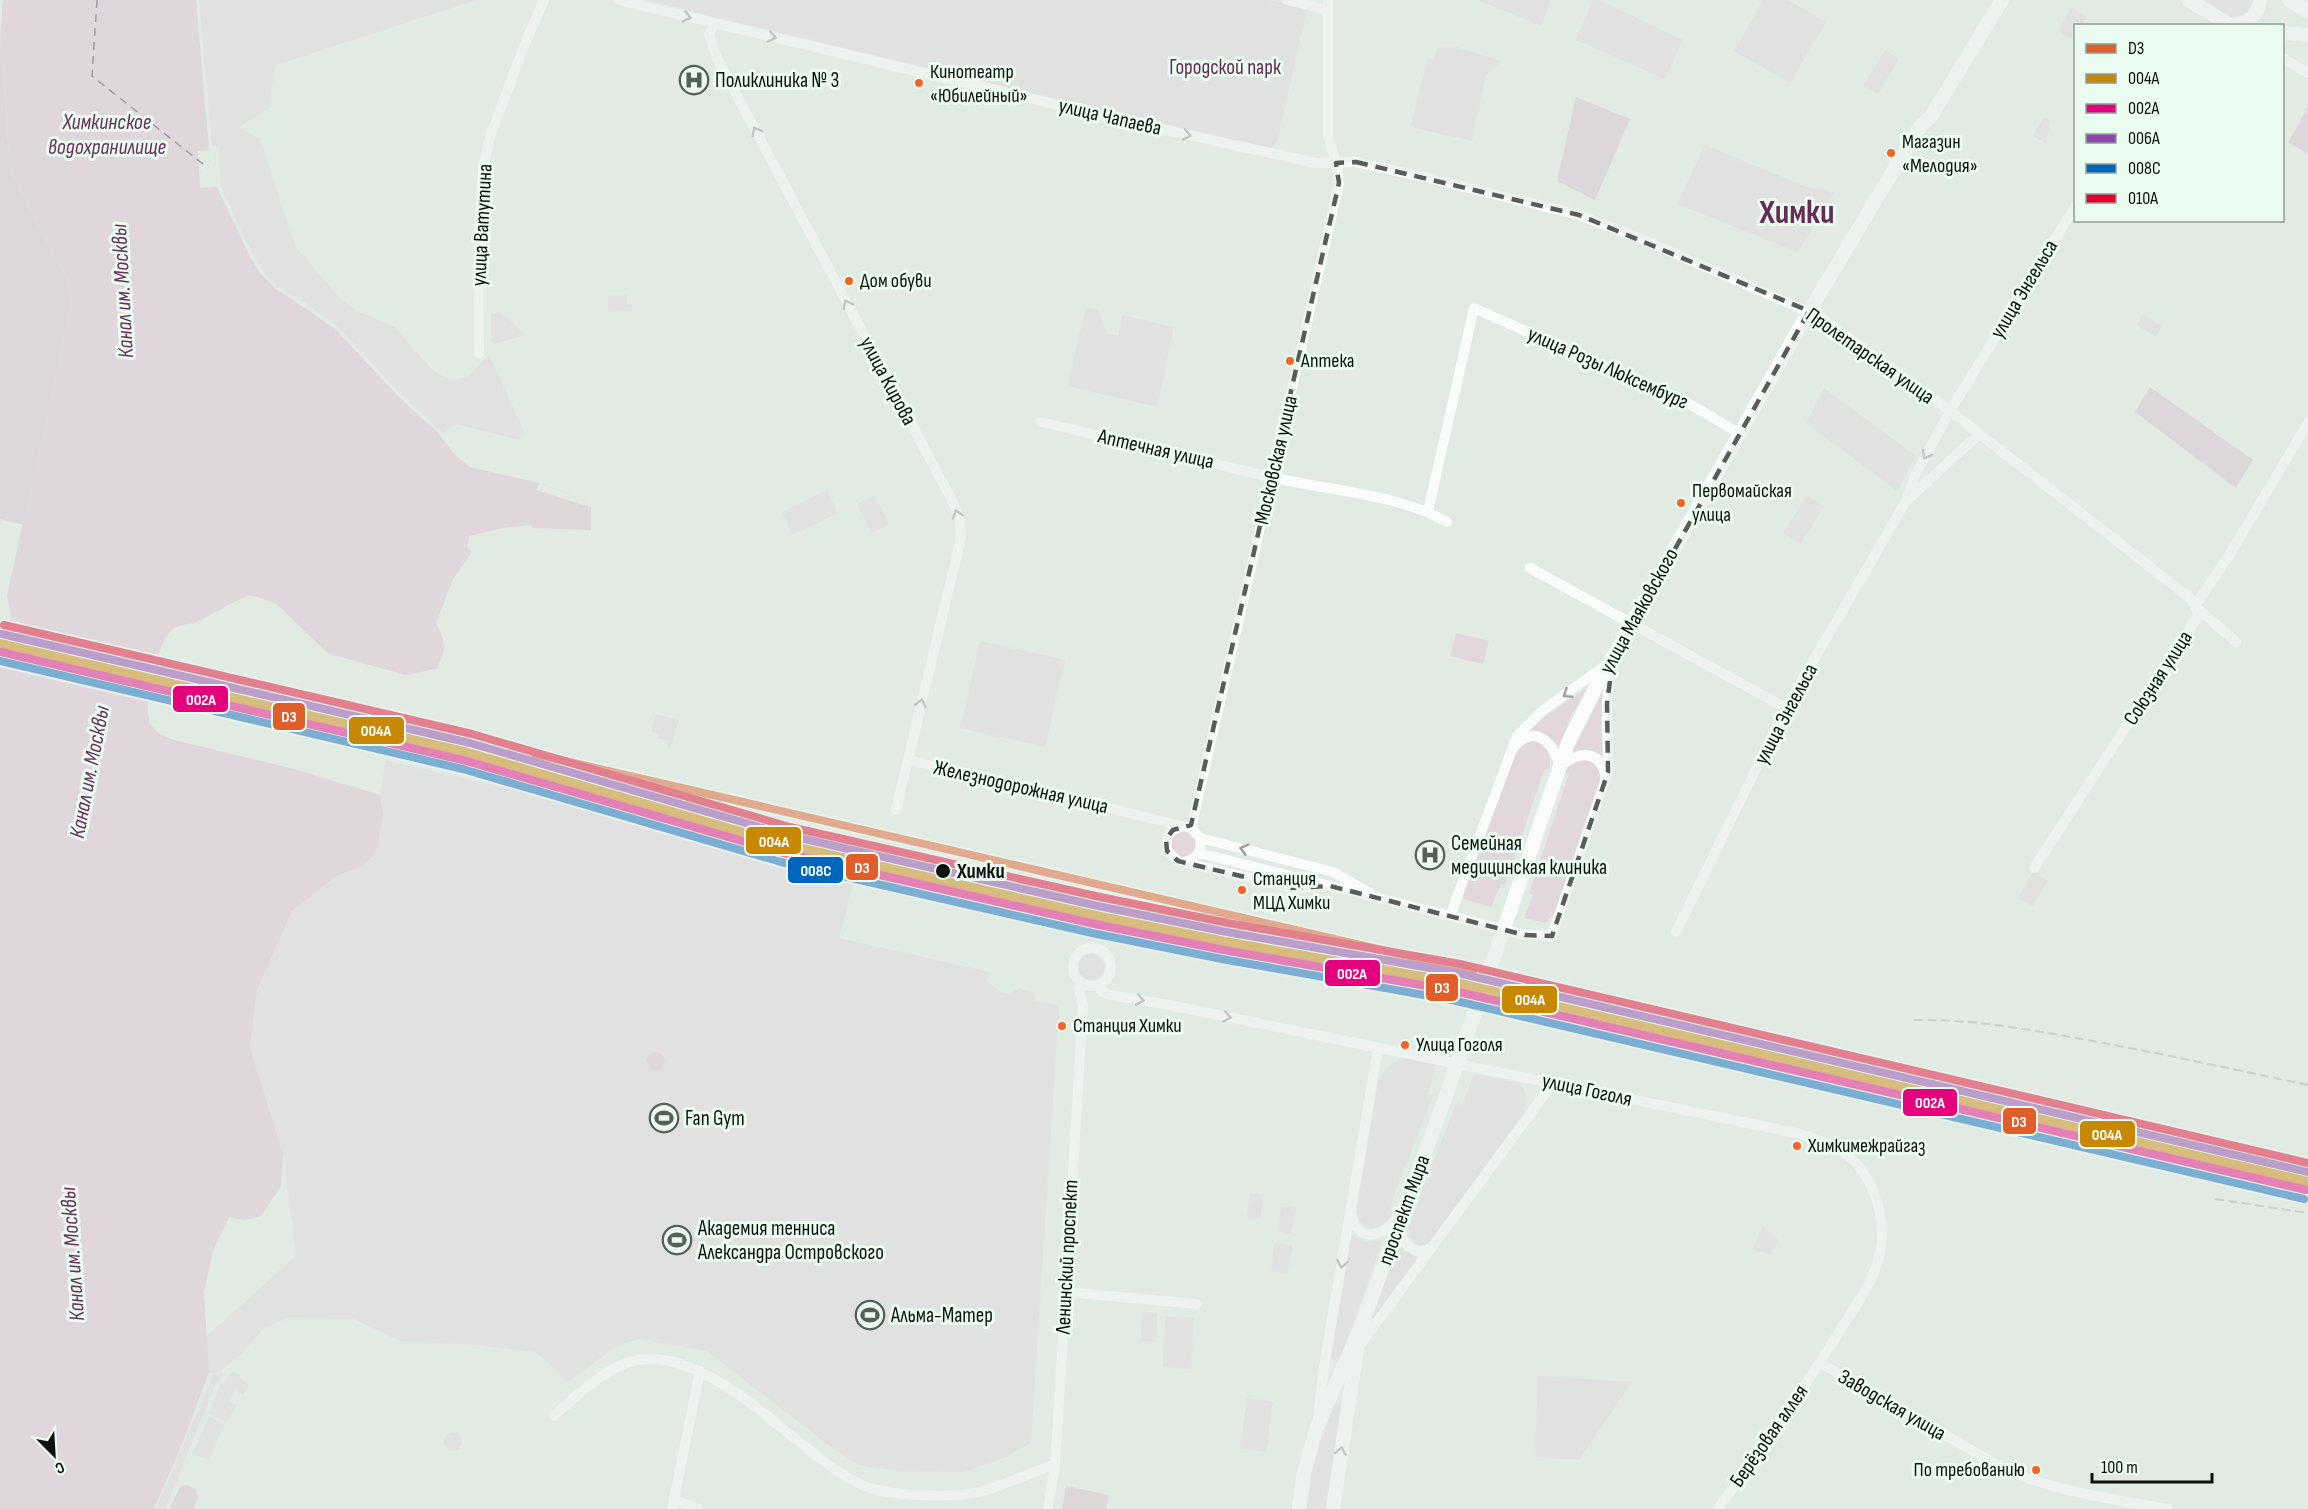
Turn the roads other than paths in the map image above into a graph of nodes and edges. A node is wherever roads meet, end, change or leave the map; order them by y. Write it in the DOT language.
graph roads {
  1 [pos="544,0"];
  2 [pos="618,0"];
  3 [pos="1287,0"];
  4 [pos="1992,0"];
  5 [pos="2002,0"];
  6 [pos="2188,0"];
  7 [pos="2260,0"];
  8 [pos="2290,0"];
  9 [pos="1328,9"];
  10 [pos="2308,10"];
  11 [pos="2250,22"];
  12 [pos="715,24"];
  13 [pos="2230,24"];
  14 [pos="2285,35"];
  15 [pos="2308,35"];
  16 [pos="2284,58"];
  17 [pos="2308,73"];
  18 [pos="1920,126"];
  19 [pos="1337,167"];
  20 [pos="2074,208"];
  21 [pos="1809,311"];
  22 [pos="479,353"];
  23 [pos="1950,411"];
  24 [pos="1041,422"];
  25 [pos="2308,423"];
  26 [pos="1739,433"];
  27 [pos="1979,434"];
  28 [pos="1272,477"];
  29 [pos="1906,501"];
  30 [pos="1428,511"];
  31 [pos="1447,522"];
  32 [pos="1530,568"];
  33 [pos="2195,606"];
  34 [pos="1632,624"];
  35 [pos="2236,642"];
  36 [pos="1613,659"];
  37 [pos="1786,708"];
  38 [pos="1512,749"];
  39 [pos="908,760"];
  40 [pos="1560,766"];
  41 [pos="1606,780"];
  42 [pos="896,810"];
  43 [pos="1187,827"];
  44 [pos="1200,838"];
  45 [pos="1198,853"];
  46 [pos="1183,862"];
  47 [pos="2034,868"];
  48 [pos="1330,886"];
  49 [pos="1516,893"];
  50 [pos="1378,898"];
  51 [pos="1450,916"];
  52 [pos="1676,932"];
  53 [pos="1080,985"];
  54 [pos="1095,986"];
  55 [pos="1083,1005"];
  56 [pos="1378,1048"];
  57 [pos="1553,1083"];
  58 [pos="1352,1206"];
  59 [pos="1403,1211"];
  60 [pos="1432,1248"];
  61 [pos="1065,1292"];
  62 [pos="1197,1304"];
  63 [pos="1362,1324"];
  64 [pos="1357,1348"];
  65 [pos="1820,1363"];
  66 [pos="700,1371"];
  67 [pos="554,1416"];
  68 [pos="1316,1429"];
  69 [pos="1055,1464"];
  70 [pos="673,1504"];
  71 [pos="698,1509"];
  72 [pos="1048,1509"];
  73 [pos="1299,1509"];
  74 [pos="1333,1509"];
  75 [pos="1718,1509"];
  76 [pos="2168,1509"];
  1 -- 22 [label="street, улица Ватутина"];
  2 -- 12 [label="street, улица Чапаева, one-way"];
  3 -- 9 [label="street"];
  4 -- 18 [label="main road, улица Маяковского"];
  5 -- 18 [label="main road, улица Маяковского"];
  6 -- 13 [label="main road"];
  7 -- 11 [label="main road"];
  8 -- 10 [label="highway"];
  9 -- 19 [label="street, Московская улица"];
  12 -- 19 [label="street, улица Чапаева, one-way"];
  39 -- 12 [label="street, улица Кирова, one-way"];
  14 -- 15 [label="main road"];
  16 -- 17 [label="street"];
  18 -- 21 [label="main road, улица Маяковского"];
  19 -- 21 [label="street, Пролетарская улица"];
  19 -- 28 [label="street, Московская улица"];
  20 -- 23 [label="street, улица Энгельса"];
  21 -- 23 [label="street, Пролетарская улица"];
  21 -- 26 [label="main road, улица Маяковского"];
  23 -- 27 [label="street, Пролетарская улица"];
  23 -- 29 [label="street, улица Энгельса, one-way"];
  24 -- 28 [label="street, Аптечная улица"];
  25 -- 33 [label="street, Союзная улица"];
  26 -- 30 [label="street, улица Розы Люксембург"];
  26 -- 34 [label="main road, улица Маяковского"];
  27 -- 29 [label="street, улица Энгельса"];
  27 -- 33 [label="street, Пролетарская улица"];
  28 -- 30 [label="street"];
  28 -- 43 [label="street, Московская улица"];
  29 -- 37 [label="street, улица Энгельса"];
  30 -- 31 [label="street"];
  32 -- 34 [label="street"];
  33 -- 35 [label="street, Пролетарская улица"];
  33 -- 47 [label="street, Союзная улица"];
  34 -- 36 [label="main road, улица Маяковского"];
  34 -- 37 [label="street"];
  36 -- 38 [label="street, one-way"];
  36 -- 40 [label="main road, улица Маяковского"];
  36 -- 41 [label="street"];
  37 -- 52 [label="street, улица Энгельса"];
  38 -- 40 [label="street"];
  38 -- 51 [label="street"];
  39 -- 42 [label="street, Железнодорожная улица"];
  39 -- 43 [label="street, Железнодорожная улица"];
  40 -- 41 [label="street"];
  40 -- 49 [label="main road, улица Маяковского"];
  41 -- 51 [label="street"];
  43 -- 44 [label="street"];
  43 -- 46 [label="street"];
  44 -- 45 [label="street"];
  50 -- 44 [label="street, one-way"];
  45 -- 46 [label="street"];
  45 -- 48 [label="street"];
  46 -- 48 [label="street"];
  48 -- 50 [label="street"];
  49 -- 59 [label="main road, проспект Мира"];
  50 -- 51 [label="street"];
  53 -- 54 [label="street"];
  53 -- 54 [label="street"];
  53 -- 55 [label="street, Ленинский проспект"];
  54 -- 55 [label="street, Ленинский проспект"];
  54 -- 56 [label="street, улица Гоголя, one-way"];
  55 -- 61 [label="street, Ленинский проспект"];
  56 -- 57 [label="street, улица Гоголя"];
  56 -- 58 [label="street"];
  57 -- 60 [label="street"];
  57 -- 65 [label="street, улица Гоголя"];
  58 -- 59 [label="street"];
  58 -- 68 [label="street, one-way"];
  59 -- 60 [label="street"];
  59 -- 63 [label="main road, проспект Мира"];
  60 -- 64 [label="street"];
  61 -- 62 [label="street"];
  61 -- 69 [label="street, Ленинский проспект"];
  63 -- 64 [label="main road, проспект Мира"];
  63 -- 68 [label="main road, проспект Мира"];
  74 -- 64 [label="main road, проспект Мира, one-way"];
  65 -- 75 [label="street, Берёзовая аллея"];
  65 -- 76 [label="street, Заводская улица"];
  66 -- 67 [label="street"];
  66 -- 69 [label="street"];
  66 -- 70 [label="street"];
  68 -- 73 [label="main road, проспект Мира"];
  69 -- 72 [label="street, Ленинский проспект"];
  70 -- 71 [label="street"];
}
